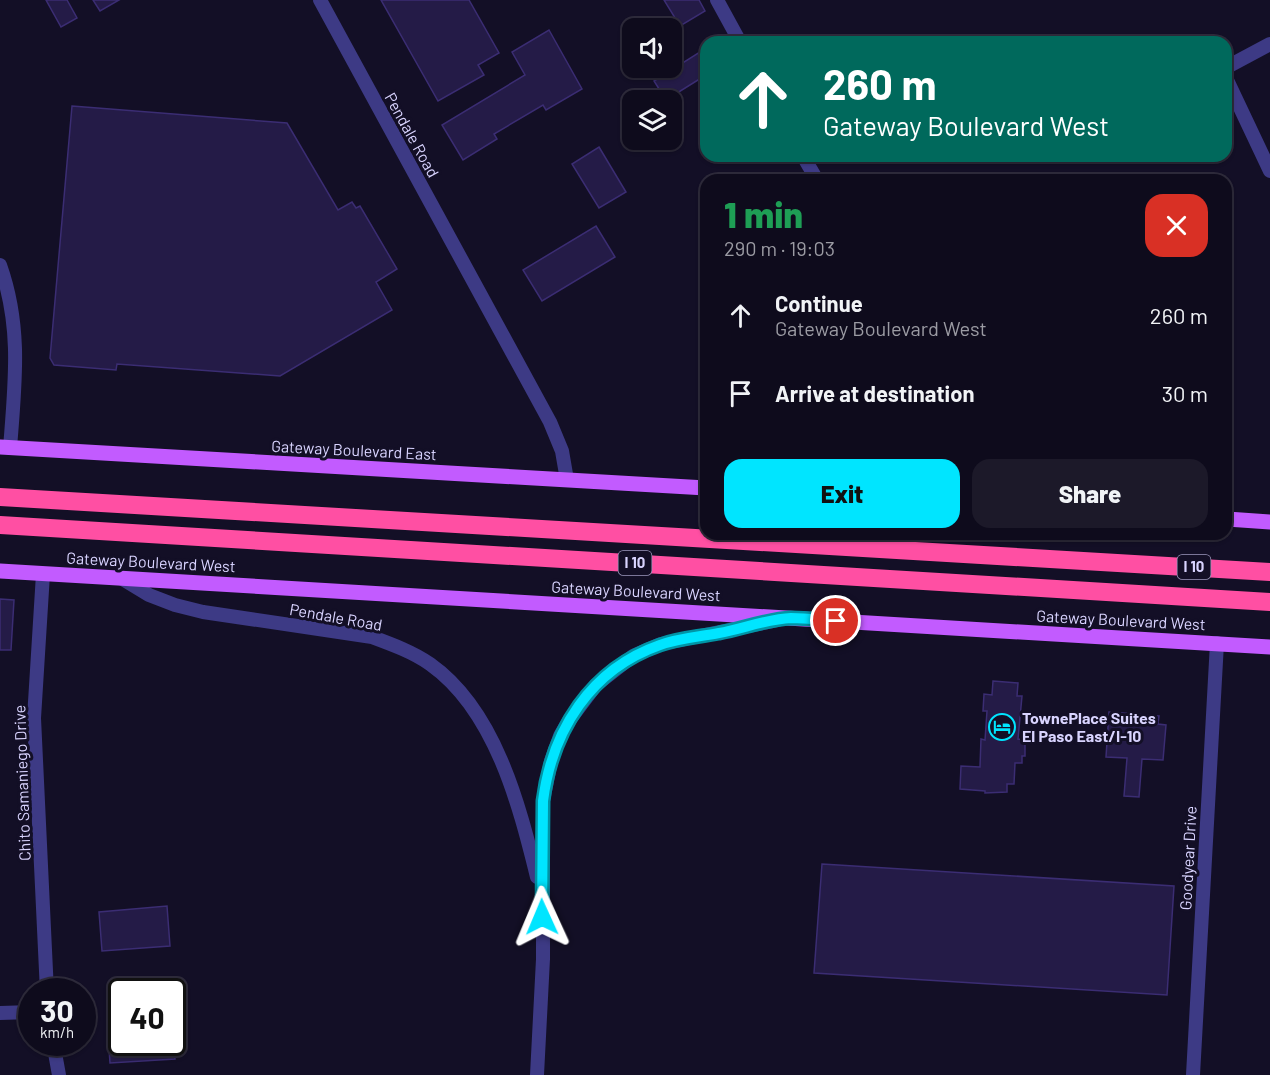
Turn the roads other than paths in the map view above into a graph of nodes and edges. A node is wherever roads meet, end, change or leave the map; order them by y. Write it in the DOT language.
graph roads {
  1 [pos="320,0"];
  2 [pos="717,0"];
  3 [pos="737,36"];
  4 [pos="1270,44"];
  5 [pos="1232,64"];
  6 [pos="1232,91"];
  7 [pos="1270,171"];
  8 [pos="0,265"];
  9 [pos="5,447"];
  10 [pos="567,480"];
  11 [pos="700,488"];
  12 [pos="0,497"];
  13 [pos="1232,519"];
  14 [pos="1270,522"];
  15 [pos="0,525"];
  16 [pos="700,538"];
  17 [pos="728,540"];
  18 [pos="0,571"];
  19 [pos="1270,572"];
  20 [pos="43,574"];
  21 [pos="121,578"];
  22 [pos="1270,602"];
  23 [pos="789,618"];
  24 [pos="1217,643"];
  25 [pos="1270,647"];
  26 [pos="542,896"];
  27 [pos="46,978"];
  28 [pos="18,1012"];
  29 [pos="0,1013"];
  30 [pos="56,1056"];
  31 [pos="59,1075"];
  32 [pos="537,1075"];
  33 [pos="1193,1075"];
  1 -- 10 [label="street, Pendale Road"];
  2 -- 3 [label="street"];
  4 -- 5 [label="street"];
  6 -- 7 [label="street"];
  8 -- 9 [label="street"];
  9 -- 10 [label="main road, Gateway Boulevard East"];
  10 -- 11 [label="main road, Gateway Boulevard East"];
  12 -- 16 [label="highway, I 10"];
  13 -- 14 [label="main road"];
  15 -- 22 [label="highway, I 10"];
  17 -- 19 [label="highway, I 10"];
  18 -- 20 [label="main road, Gateway Boulevard West"];
  20 -- 21 [label="main road, Gateway Boulevard West"];
  20 -- 27 [label="street, Chito Samaniego Drive"];
  21 -- 23 [label="main road, Gateway Boulevard West"];
  21 -- 26 [label="street, Pendale Road"];
  23 -- 24 [label="main road, Gateway Boulevard West"];
  23 -- 26 [label="street, Pendale Road"];
  24 -- 25 [label="main road, Gateway Boulevard West"];
  24 -- 33 [label="street, Goodyear Drive"];
  26 -- 32 [label="street, Pendale Road"];
  28 -- 29 [label="street"];
  30 -- 31 [label="street"];
}
